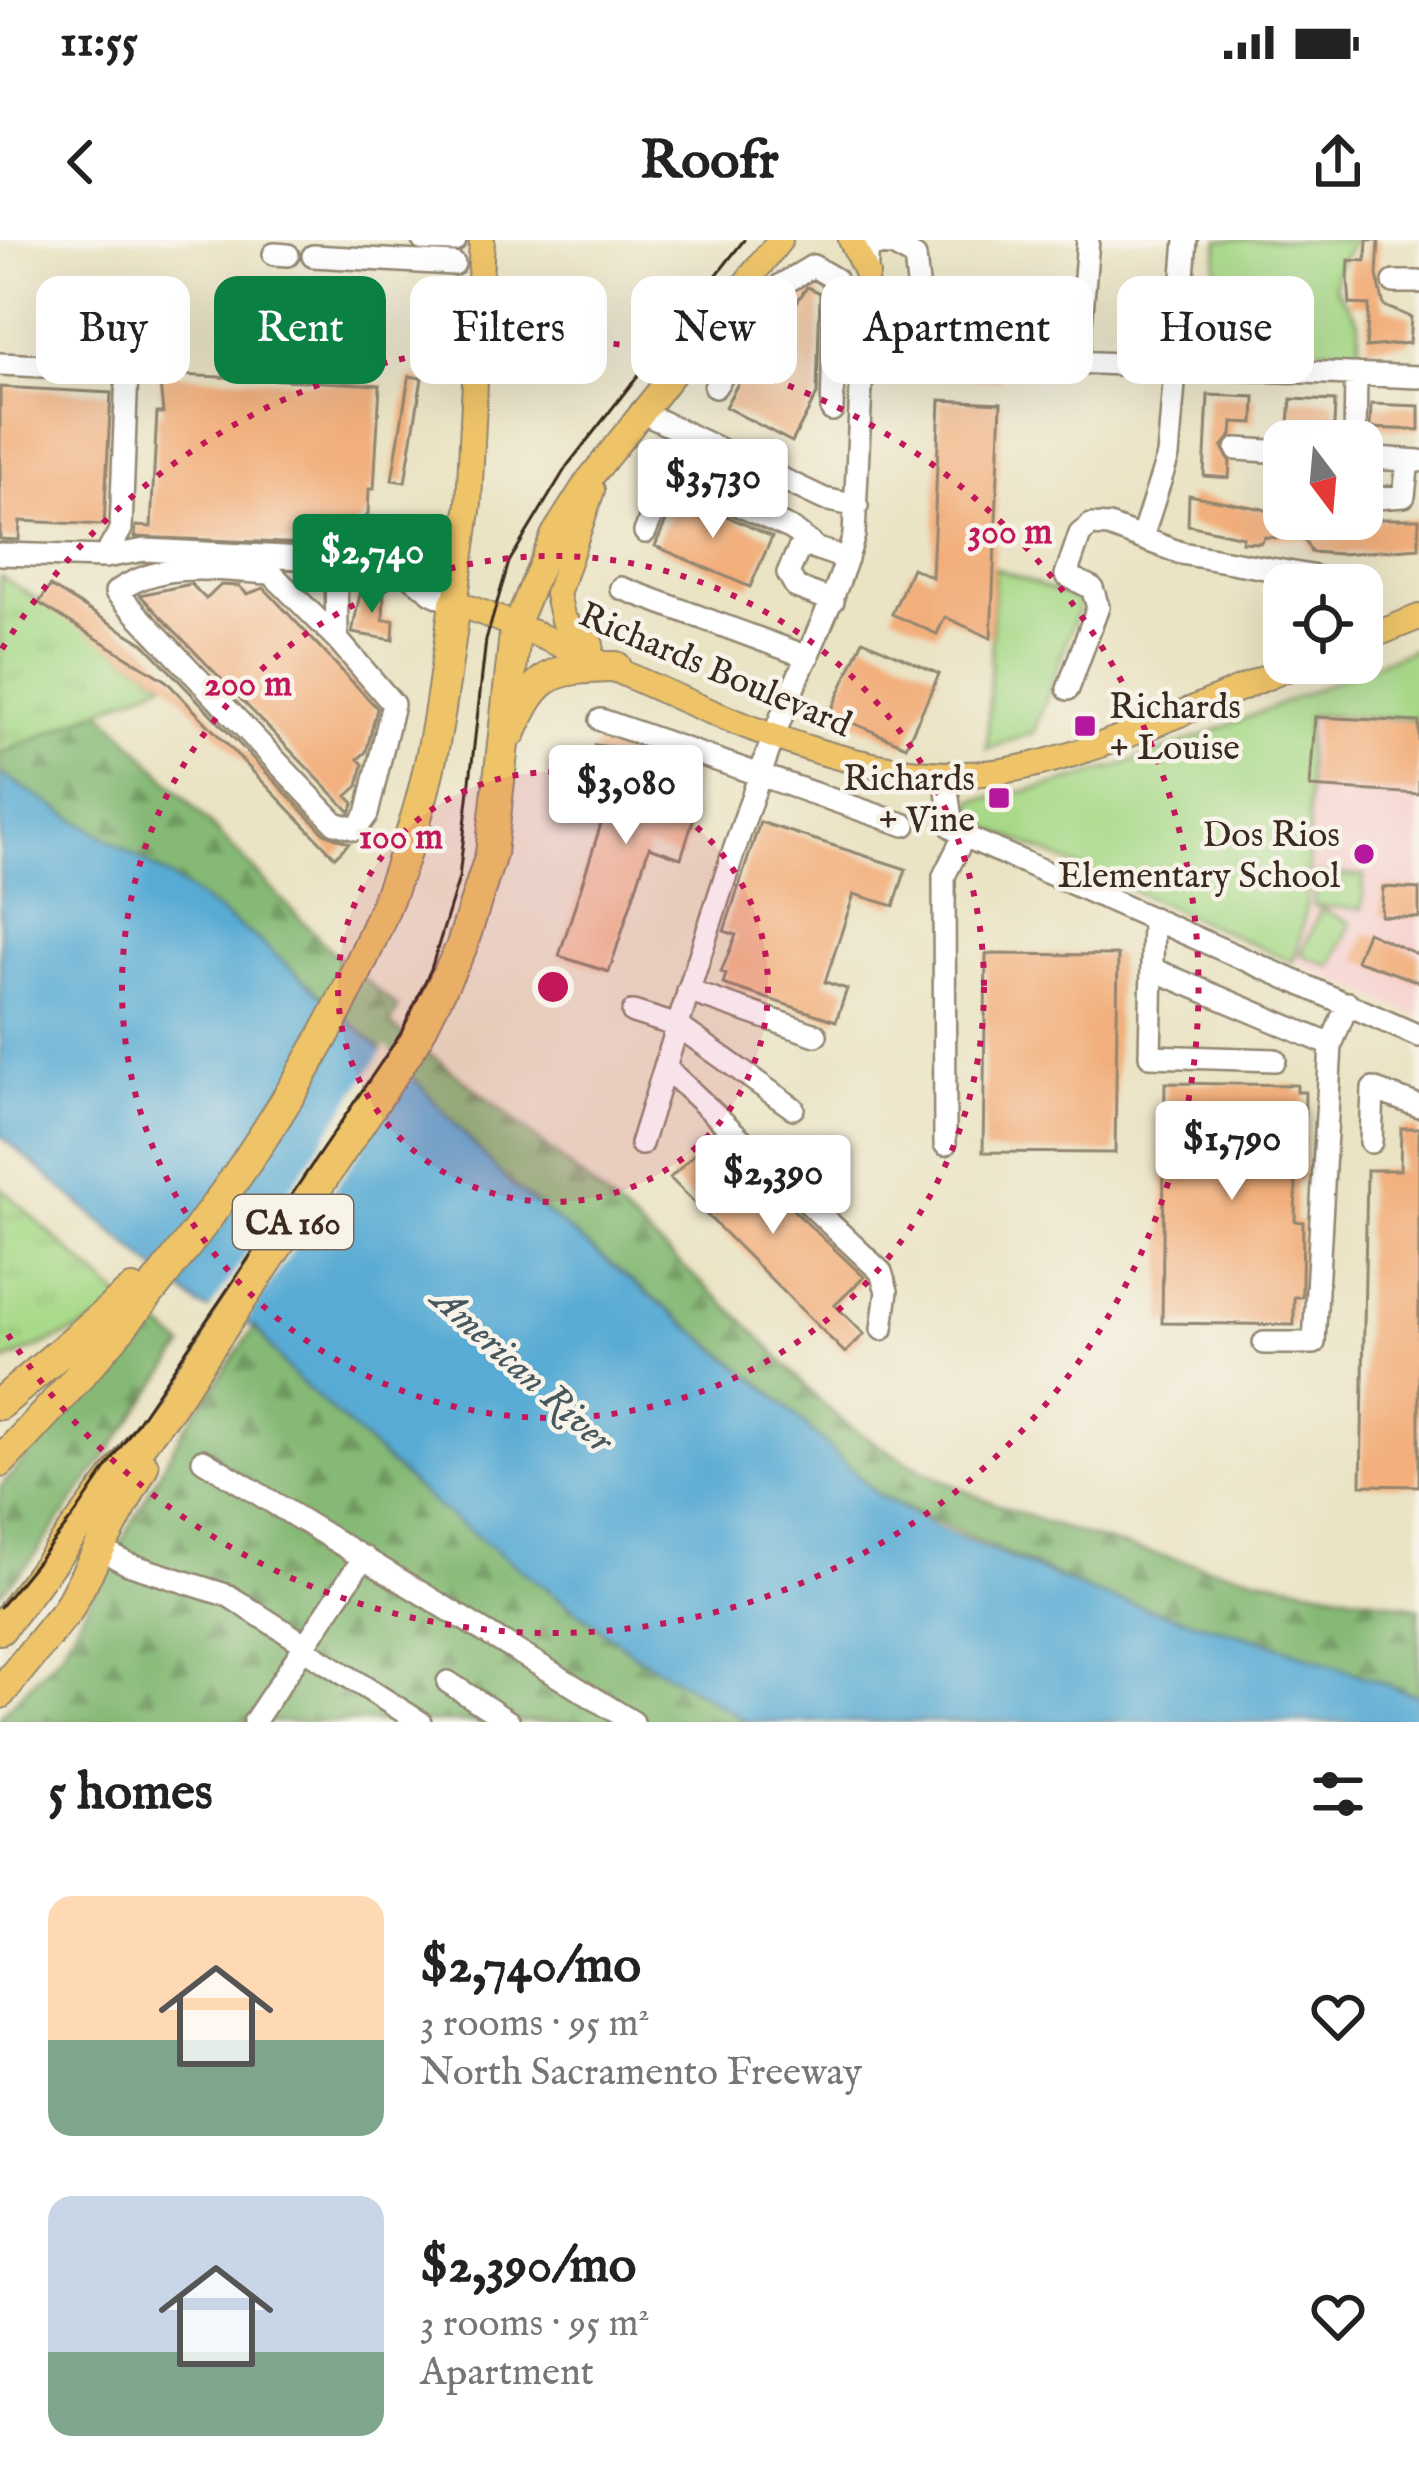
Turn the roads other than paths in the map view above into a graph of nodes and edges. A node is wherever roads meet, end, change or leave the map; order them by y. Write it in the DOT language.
graph roads {
  1 [pos="422,240"];
  2 [pos="482,240"];
  3 [pos="780,240"];
  4 [pos="800,240"];
  5 [pos="1088,240"];
  6 [pos="1186,240"];
  7 [pos="862,241"];
  8 [pos="455,252"];
  9 [pos="313,256"];
  10 [pos="754,270"];
  11 [pos="867,274"];
  12 [pos="749,276"];
  13 [pos="794,276"];
  14 [pos="832,276"];
  15 [pos="918,276"];
  16 [pos="1085,276"];
  17 [pos="1183,276"];
  18 [pos="1394,282"];
  19 [pos="1419,282"];
  20 [pos="0,364"];
  21 [pos="1314,372"];
  22 [pos="1356,374"];
  23 [pos="1419,377"];
  24 [pos="663,384"];
  25 [pos="717,384"];
  26 [pos="833,384"];
  27 [pos="863,384"];
  28 [pos="1173,384"];
  29 [pos="715,387"];
  30 [pos="832,410"];
  31 [pos="641,412"];
  32 [pos="1355,420"];
  33 [pos="1237,449"];
  34 [pos="1263,451"];
  35 [pos="1383,459"];
  36 [pos="1414,461"];
  37 [pos="602,462"];
  38 [pos="1383,498"];
  39 [pos="857,506"];
  40 [pos="645,532"];
  41 [pos="1142,536"];
  42 [pos="465,538"];
  43 [pos="815,547"];
  44 [pos="0,554"];
  45 [pos="105,557"];
  46 [pos="847,559"];
  47 [pos="336,560"];
  48 [pos="399,564"];
  49 [pos="1263,568"];
  50 [pos="621,588"];
  51 [pos="833,601"];
  52 [pos="455,603"];
  53 [pos="1419,617"];
  54 [pos="1383,632"];
  55 [pos="513,637"];
  56 [pos="337,639"];
  57 [pos="808,657"];
  58 [pos="616,667"];
  59 [pos="1263,678"];
  60 [pos="1068,689"];
  61 [pos="601,720"];
  62 [pos="774,735"];
  63 [pos="499,759"];
  64 [pos="945,776"];
  65 [pos="759,778"];
  66 [pos="905,825"];
  67 [pos="964,836"];
  68 [pos="1153,918"];
  69 [pos="1152,969"];
  70 [pos="688,991"];
  71 [pos="1348,1003"];
  72 [pos="634,1012"];
  73 [pos="678,1026"];
  74 [pos="816,1035"];
  75 [pos="1419,1036"];
  76 [pos="1331,1045"];
  77 [pos="1275,1060"];
  78 [pos="665,1067"];
  79 [pos="1419,1106"];
  80 [pos="793,1108"];
  81 [pos="1371,1142"];
  82 [pos="641,1144"];
  83 [pos="945,1144"];
  84 [pos="111,1324"];
  85 [pos="882,1329"];
  86 [pos="1264,1343"];
  87 [pos="0,1404"];
  88 [pos="171,1404"];
  89 [pos="203,1460"];
  90 [pos="0,1462"];
  91 [pos="100,1549"];
  92 [pos="364,1557"];
  93 [pos="0,1629"];
  94 [pos="304,1647"];
  95 [pos="448,1682"];
  96 [pos="0,1693"];
  97 [pos="254,1722"];
  98 [pos="420,1722"];
  99 [pos="508,1722"];
  100 [pos="633,1722"];
  1 -- 8 [label="street"];
  2 -- 42 [label="main road"];
  3 -- 10 [label="main road"];
  4 -- 10 [label="main road"];
  5 -- 16 [label="street"];
  6 -- 17 [label="street"];
  7 -- 11 [label="main road"];
  7 -- 15 [label="street"];
  8 -- 9 [label="street"];
  10 -- 12 [label="main road"];
  13 -- 14 [label="street"];
  18 -- 19 [label="street"];
  20 -- 45 [label="street"];
  21 -- 22 [label="street"];
  22 -- 23 [label="street"];
  22 -- 32 [label="street"];
  24 -- 31 [label="main road"];
  25 -- 29 [label="street"];
  26 -- 30 [label="street"];
  27 -- 39 [label="street"];
  28 -- 41 [label="street"];
  31 -- 37 [label="main road"];
  31 -- 39 [label="street"];
  33 -- 34 [label="street"];
  35 -- 36 [label="street"];
  36 -- 38 [label="street"];
  37 -- 55 [label="main road"];
  37 -- 58 [label="main road"];
  39 -- 46 [label="street"];
  40 -- 43 [label="street"];
  41 -- 49 [label="street"];
  41 -- 60 [label="street"];
  42 -- 48 [label="street"];
  42 -- 52 [label="main road"];
  43 -- 46 [label="street"];
  43 -- 51 [label="street"];
  44 -- 45 [label="street"];
  45 -- 47 [label="street"];
  46 -- 51 [label="street"];
  47 -- 48 [label="street"];
  47 -- 56 [label="street"];
  48 -- 52 [label="street"];
  50 -- 57 [label="street"];
  51 -- 57 [label="street"];
  52 -- 55 [label="main road, Richards Boulevard"];
  52 -- 84 [label="highway, CA 160"];
  53 -- 54 [label="main road"];
  55 -- 58 [label="main road, Richards Boulevard"];
  55 -- 63 [label="highway"];
  56 -- 56 [label="street"];
  57 -- 62 [label="street"];
  58 -- 62 [label="main road, Richards Boulevard"];
  58 -- 63 [label="highway"];
  59 -- 64 [label="main road, Richards Boulevard"];
  61 -- 65 [label="street"];
  62 -- 64 [label="main road, Richards Boulevard"];
  62 -- 65 [label="street"];
  63 -- 88 [label="highway, CA 160"];
  64 -- 67 [label="street"];
  65 -- 66 [label="street"];
  65 -- 70 [label="street"];
  67 -- 68 [label="street"];
  67 -- 83 [label="street"];
  68 -- 69 [label="street"];
  68 -- 71 [label="street"];
  69 -- 76 [label="street"];
  69 -- 77 [label="street"];
  70 -- 73 [label="street"];
  70 -- 74 [label="street"];
  71 -- 75 [label="street"];
  71 -- 76 [label="street"];
  72 -- 73 [label="street"];
  73 -- 78 [label="street"];
  73 -- 80 [label="street"];
  76 -- 86 [label="street"];
  78 -- 82 [label="street"];
  78 -- 85 [label="street"];
  79 -- 81 [label="street"];
  84 -- 87 [label="highway"];
  84 -- 90 [label="highway"];
  88 -- 91 [label="highway"];
  88 -- 93 [label="highway, CA 160"];
  89 -- 92 [label="street"];
  91 -- 94 [label="street"];
  91 -- 96 [label="highway"];
  92 -- 94 [label="street"];
  92 -- 100 [label="street"];
  94 -- 97 [label="street"];
  94 -- 98 [label="street"];
  95 -- 99 [label="street"];
}
